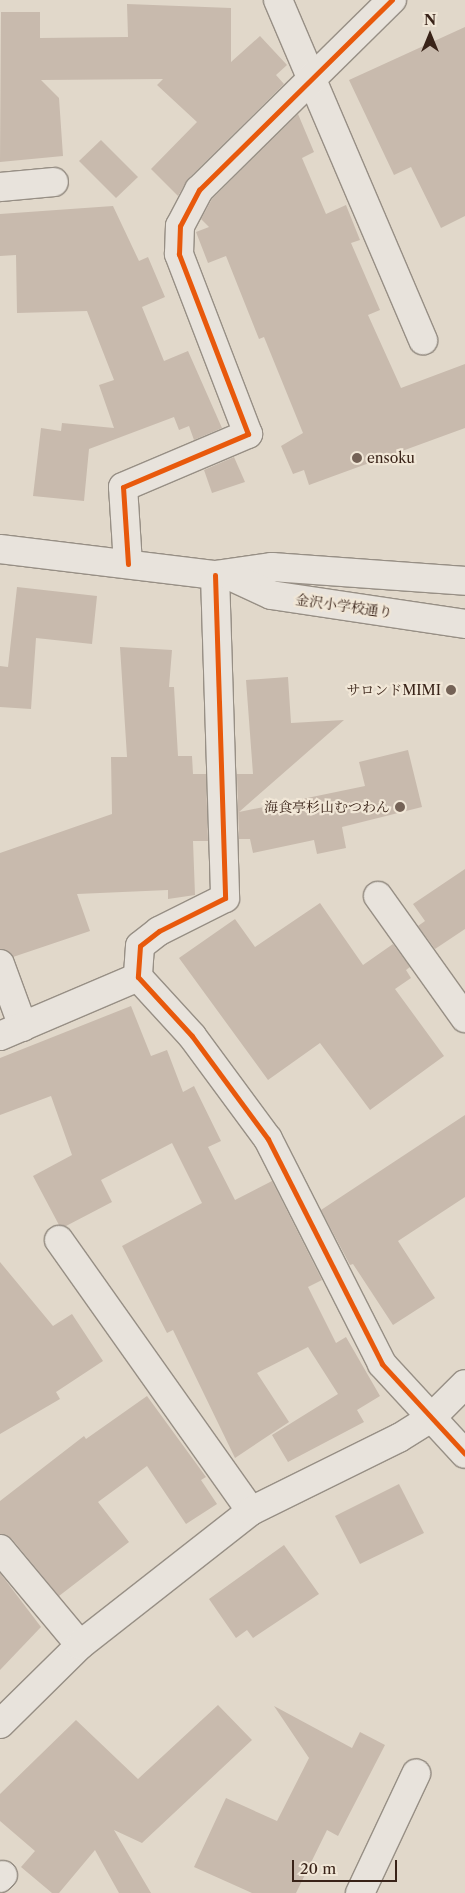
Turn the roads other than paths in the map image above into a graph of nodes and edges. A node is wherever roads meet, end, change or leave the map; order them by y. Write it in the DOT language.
graph roads {
  1 [pos="278,0"];
  2 [pos="392,0"];
  3 [pos="313,80"];
  4 [pos="54,182"];
  5 [pos="0,187"];
  6 [pos="423,340"];
  7 [pos="0,549"];
  8 [pos="128,564"];
  9 [pos="221,575"];
  10 [pos="465,581"];
  11 [pos="465,624"];
  12 [pos="378,896"];
  13 [pos="0,964"];
  14 [pos="138,977"];
  15 [pos="465,1018"];
  16 [pos="12,1031"];
  17 [pos="59,1240"];
  18 [pos="465,1384"];
  19 [pos="430,1419"];
  20 [pos="465,1454"];
  21 [pos="251,1511"];
  22 [pos="0,1549"];
  23 [pos="80,1645"];
  24 [pos="0,1724"];
  25 [pos="416,1774"];
  26 [pos="360,1893"];
  1 -- 3 [label="street"];
  2 -- 3 [label="street"];
  3 -- 6 [label="street"];
  3 -- 8 [label="street"];
  4 -- 5 [label="street"];
  7 -- 8 [label="street, 金沢小学校通り"];
  8 -- 9 [label="street, 金沢小学校通り"];
  9 -- 10 [label="street, 金沢小学校通り"];
  9 -- 11 [label="street, 金沢小学校通り"];
  9 -- 14 [label="street"];
  12 -- 15 [label="street"];
  13 -- 16 [label="street"];
  14 -- 16 [label="street"];
  14 -- 19 [label="street"];
  17 -- 21 [label="street"];
  18 -- 19 [label="street"];
  19 -- 20 [label="street"];
  19 -- 21 [label="street"];
  21 -- 23 [label="street"];
  22 -- 23 [label="street"];
  23 -- 24 [label="street"];
  25 -- 26 [label="street"];
}
